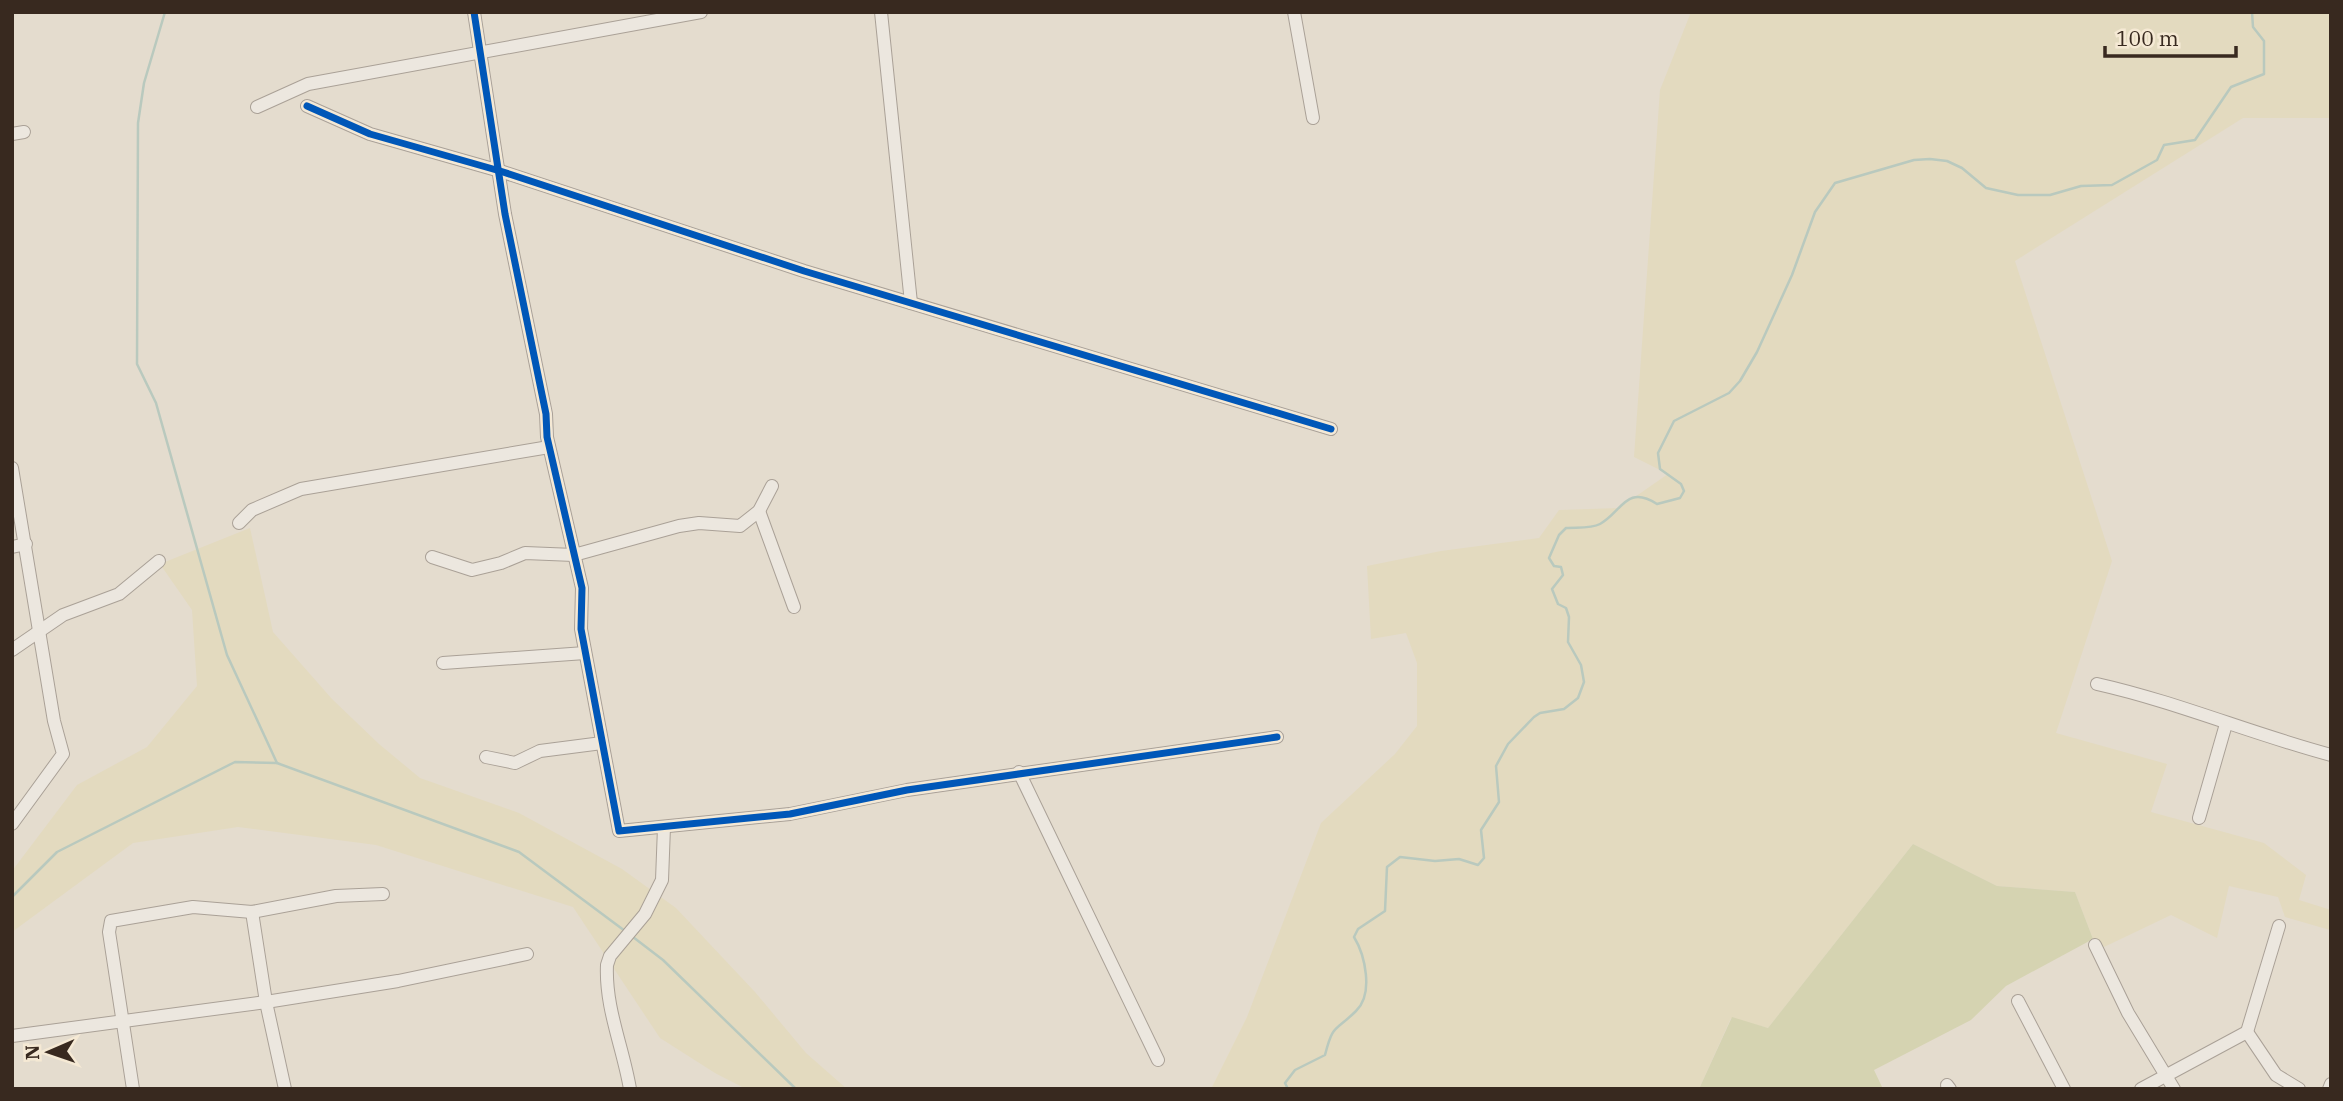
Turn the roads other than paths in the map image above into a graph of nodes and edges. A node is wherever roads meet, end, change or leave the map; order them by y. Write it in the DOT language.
graph roads {
  1 [pos="474,12"];
  2 [pos="701,12"];
  3 [pos="881,12"];
  4 [pos="1294,12"];
  5 [pos="684,14"];
  6 [pos="480,52"];
  7 [pos="307,106"];
  8 [pos="257,107"];
  9 [pos="1313,118"];
  10 [pos="500,171"];
  11 [pos="911,303"];
  12 [pos="1331,429"];
  13 [pos="549,447"];
  14 [pos="12,468"];
  15 [pos="772,486"];
  16 [pos="759,511"];
  17 [pos="239,523"];
  18 [pos="26,544"];
  19 [pos="12,547"];
  20 [pos="575,555"];
  21 [pos="432,557"];
  22 [pos="159,561"];
  23 [pos="794,607"];
  24 [pos="40,632"];
  25 [pos="12,650"];
  26 [pos="585,653"];
  27 [pos="443,663"];
  28 [pos="2097,684"];
  29 [pos="2226,724"];
  30 [pos="1276,737"];
  31 [pos="602,743"];
  32 [pos="2331,755"];
  33 [pos="486,757"];
  34 [pos="1019,772"];
  35 [pos="2199,818"];
  36 [pos="12,824"];
  37 [pos="664,827"];
  38 [pos="383,894"];
  39 [pos="252,912"];
  40 [pos="2279,926"];
  41 [pos="2095,945"];
  42 [pos="527,954"];
  43 [pos="2018,1001"];
  44 [pos="266,1002"];
  45 [pos="124,1021"];
  46 [pos="2248,1032"];
  47 [pos="12,1036"];
  48 [pos="1158,1060"];
  49 [pos="2167,1075"];
  50 [pos="283,1088"];
  51 [pos="133,1089"];
  52 [pos="630,1089"];
  53 [pos="2064,1089"];
  54 [pos="2141,1089"];
  55 [pos="2174,1089"];
  56 [pos="2300,1089"];
  1 -- 6 [label="street"];
  2 -- 5 [label="street"];
  3 -- 11 [label="street"];
  4 -- 9 [label="street"];
  5 -- 6 [label="street"];
  6 -- 8 [label="street"];
  6 -- 10 [label="street"];
  7 -- 10 [label="street"];
  10 -- 11 [label="street"];
  10 -- 13 [label="street"];
  11 -- 12 [label="street"];
  13 -- 17 [label="street"];
  13 -- 20 [label="street"];
  14 -- 18 [label="street"];
  15 -- 16 [label="street"];
  16 -- 20 [label="street"];
  16 -- 23 [label="street"];
  18 -- 19 [label="street"];
  18 -- 24 [label="street"];
  20 -- 21 [label="street"];
  20 -- 26 [label="street"];
  22 -- 24 [label="street"];
  24 -- 25 [label="street"];
  24 -- 36 [label="street"];
  26 -- 27 [label="street"];
  26 -- 31 [label="street"];
  28 -- 29 [label="street"];
  29 -- 32 [label="street"];
  29 -- 35 [label="street"];
  30 -- 34 [label="street"];
  31 -- 33 [label="street"];
  31 -- 37 [label="street"];
  34 -- 37 [label="street"];
  34 -- 48 [label="street"];
  37 -- 52 [label="street"];
  38 -- 39 [label="street"];
  39 -- 44 [label="street"];
  39 -- 45 [label="street"];
  40 -- 46 [label="street"];
  41 -- 49 [label="street"];
  42 -- 44 [label="street"];
  43 -- 53 [label="street"];
  44 -- 45 [label="street"];
  44 -- 50 [label="street"];
  45 -- 47 [label="street"];
  45 -- 51 [label="street"];
  46 -- 49 [label="street"];
  46 -- 56 [label="street"];
  49 -- 54 [label="street"];
  49 -- 55 [label="street"];
}
